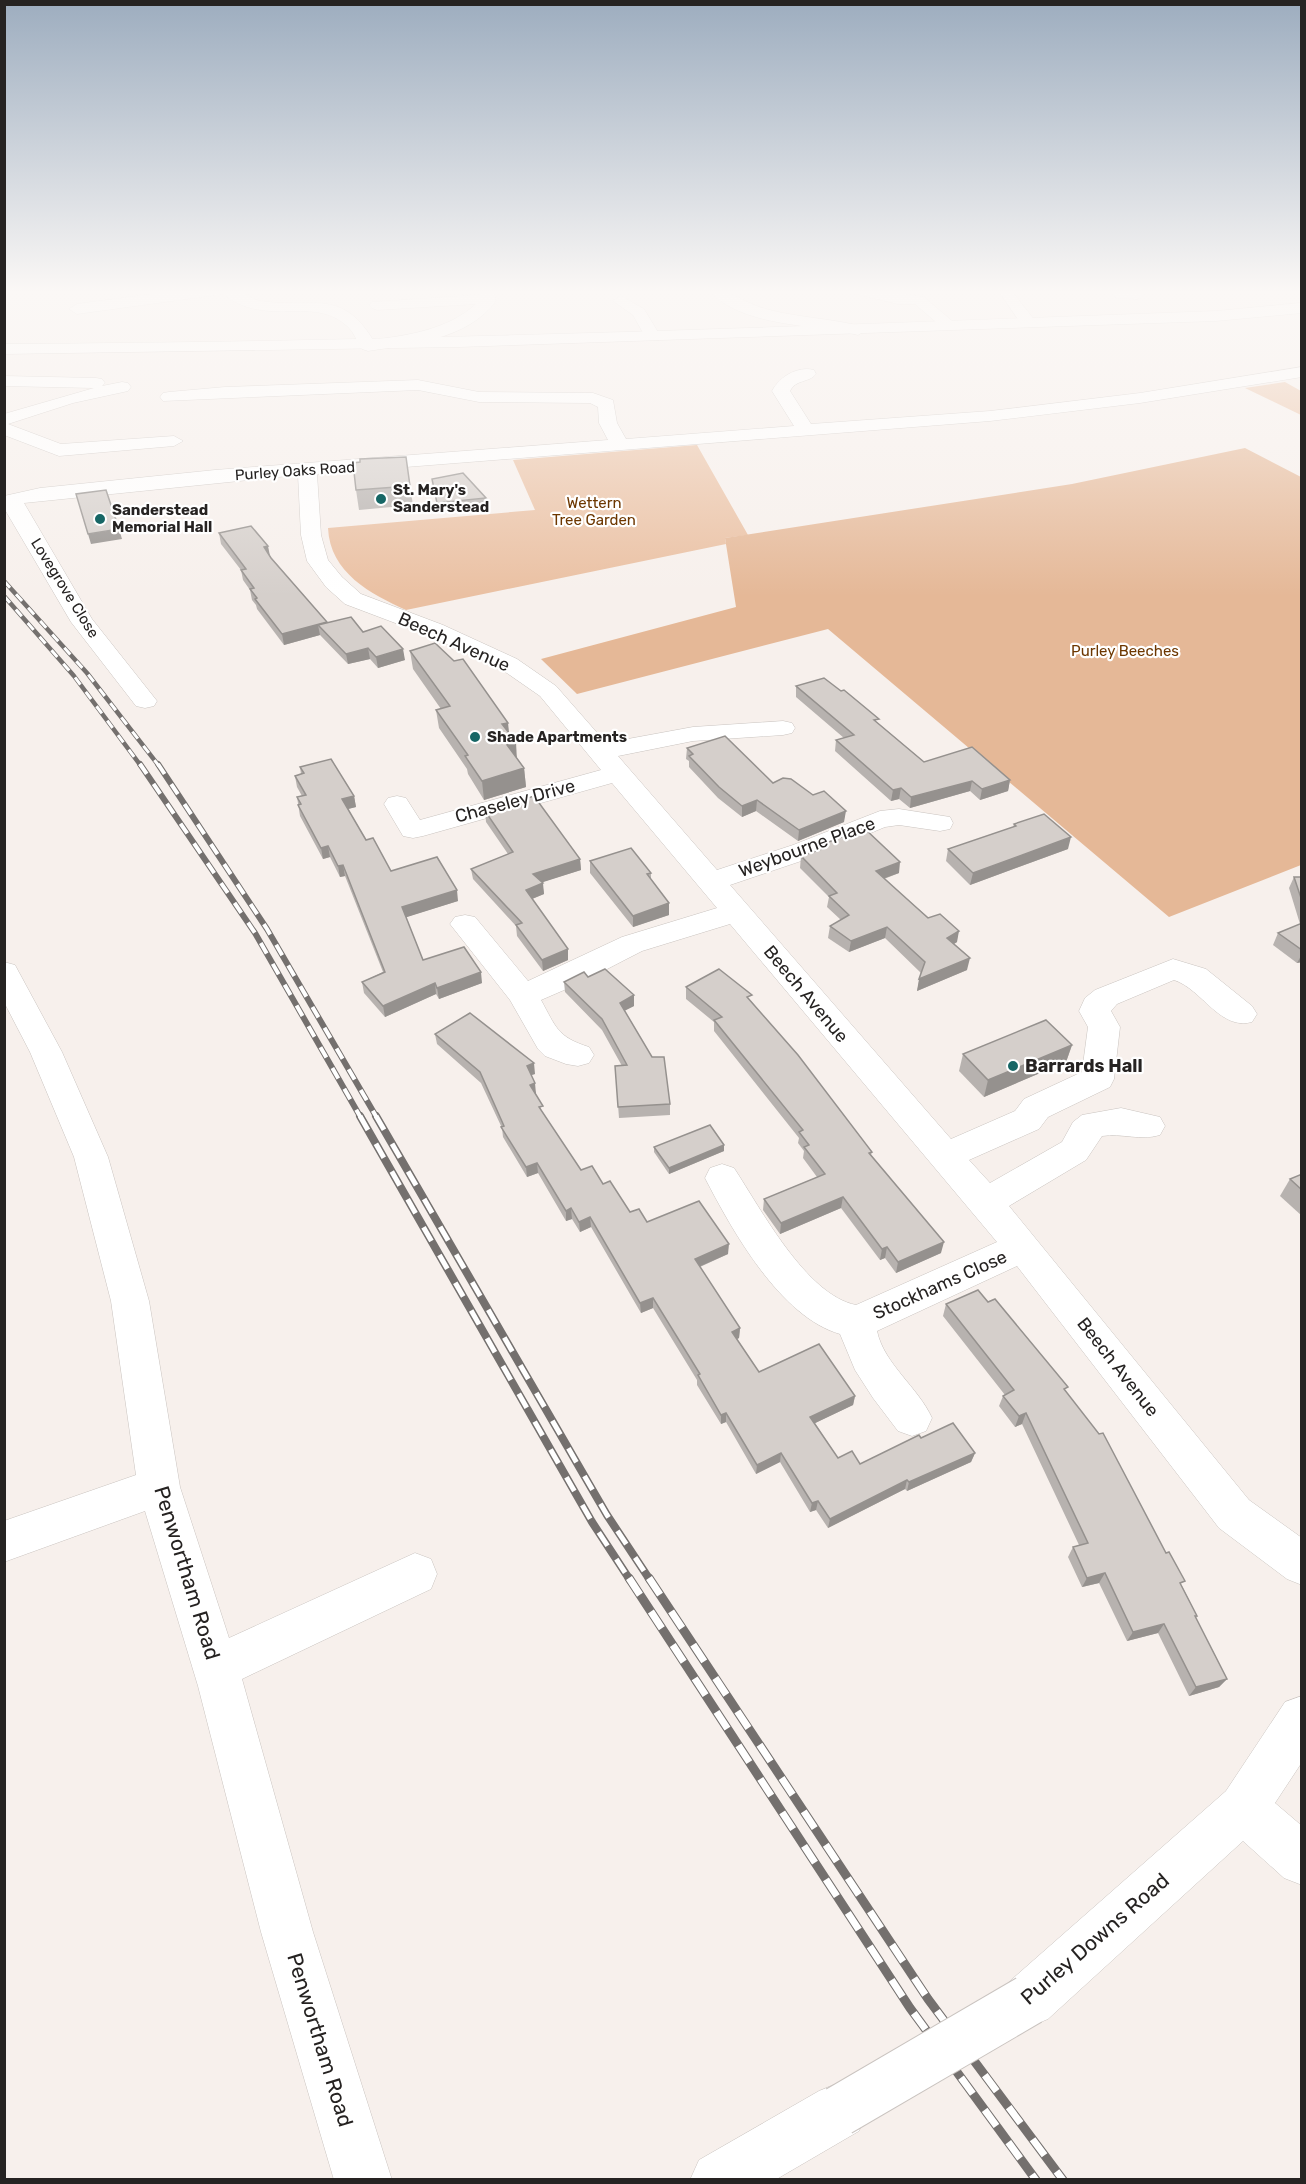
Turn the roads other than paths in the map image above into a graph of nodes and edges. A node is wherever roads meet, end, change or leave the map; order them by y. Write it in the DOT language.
graph roads {
  1 [pos="100,392"];
  2 [pos="212,392"];
  3 [pos="453,392"];
  4 [pos="515,392"];
  5 [pos="550,392"];
  6 [pos="782,392"];
  7 [pos="1178,392"];
  8 [pos="169,397"];
  9 [pos="4,420"];
  10 [pos="4,429"];
  11 [pos="806,430"];
  12 [pos="174,441"];
  13 [pos="620,445"];
  14 [pos="307,470"];
  15 [pos="8,501"];
  16 [pos="145,701"];
  17 [pos="783,728"];
  18 [pos="608,763"];
  19 [pos="397,804"];
  20 [pos="939,823"];
  21 [pos="413,830"];
  22 [pos="428,854"];
  23 [pos="711,882"];
  24 [pos="736,912"];
  25 [pos="465,924"];
  26 [pos="4,972"];
  27 [pos="530,1008"];
  28 [pos="1241,1014"];
  29 [pos="578,1055"];
  30 [pos="1148,1126"];
  31 [pos="944,1156"];
  32 [pos="722,1178"];
  33 [pos="985,1203"];
  34 [pos="1023,1247"];
  35 [pos="858,1322"];
  36 [pos="912,1418"];
  37 [pos="159,1487"];
  38 [pos="4,1542"];
  39 [pos="1302,1564"];
  40 [pos="415,1574"];
  41 [pos="215,1668"];
  42 [pos="1302,1719"];
  43 [pos="1243,1808"];
  44 [pos="1302,1860"];
  45 [pos="363,2180"];
  46 [pos="719,2180"];
  1 -- 9 [label="street"];
  2 -- 8 [label="street"];
  3 -- 4 [label="street"];
  5 -- 13 [label="street"];
  6 -- 11 [label="street"];
  7 -- 11 [label="street, Purley Oaks Road"];
  10 -- 12 [label="street"];
  11 -- 13 [label="street, Purley Oaks Road"];
  13 -- 14 [label="street, Purley Oaks Road"];
  14 -- 15 [label="street, Purley Oaks Road"];
  14 -- 18 [label="street, Beech Avenue"];
  15 -- 16 [label="street, Lovegrove Close"];
  17 -- 18 [label="street, Chaseley Drive"];
  18 -- 21 [label="street, Chaseley Drive"];
  18 -- 23 [label="street, Beech Avenue"];
  19 -- 21 [label="street"];
  20 -- 23 [label="street, Weybourne Place"];
  21 -- 22 [label="street"];
  23 -- 24 [label="street, Beech Avenue"];
  24 -- 27 [label="street"];
  24 -- 31 [label="street, Beech Avenue"];
  25 -- 27 [label="street"];
  26 -- 37 [label="street, Penwortham Road"];
  27 -- 29 [label="street"];
  28 -- 31 [label="street"];
  30 -- 33 [label="street"];
  31 -- 33 [label="street, Beech Avenue"];
  32 -- 35 [label="street, Stockhams Close"];
  33 -- 34 [label="street, Beech Avenue"];
  34 -- 35 [label="street, Stockhams Close"];
  34 -- 39 [label="street, Beech Avenue"];
  35 -- 36 [label="street, Stockhams Close"];
  37 -- 38 [label="street"];
  37 -- 41 [label="street, Penwortham Road"];
  40 -- 41 [label="street"];
  41 -- 45 [label="street, Penwortham Road"];
  42 -- 43 [label="street, Purley Downs Road"];
  43 -- 44 [label="street"];
  43 -- 46 [label="street, Purley Downs Road, bridge"];
}
